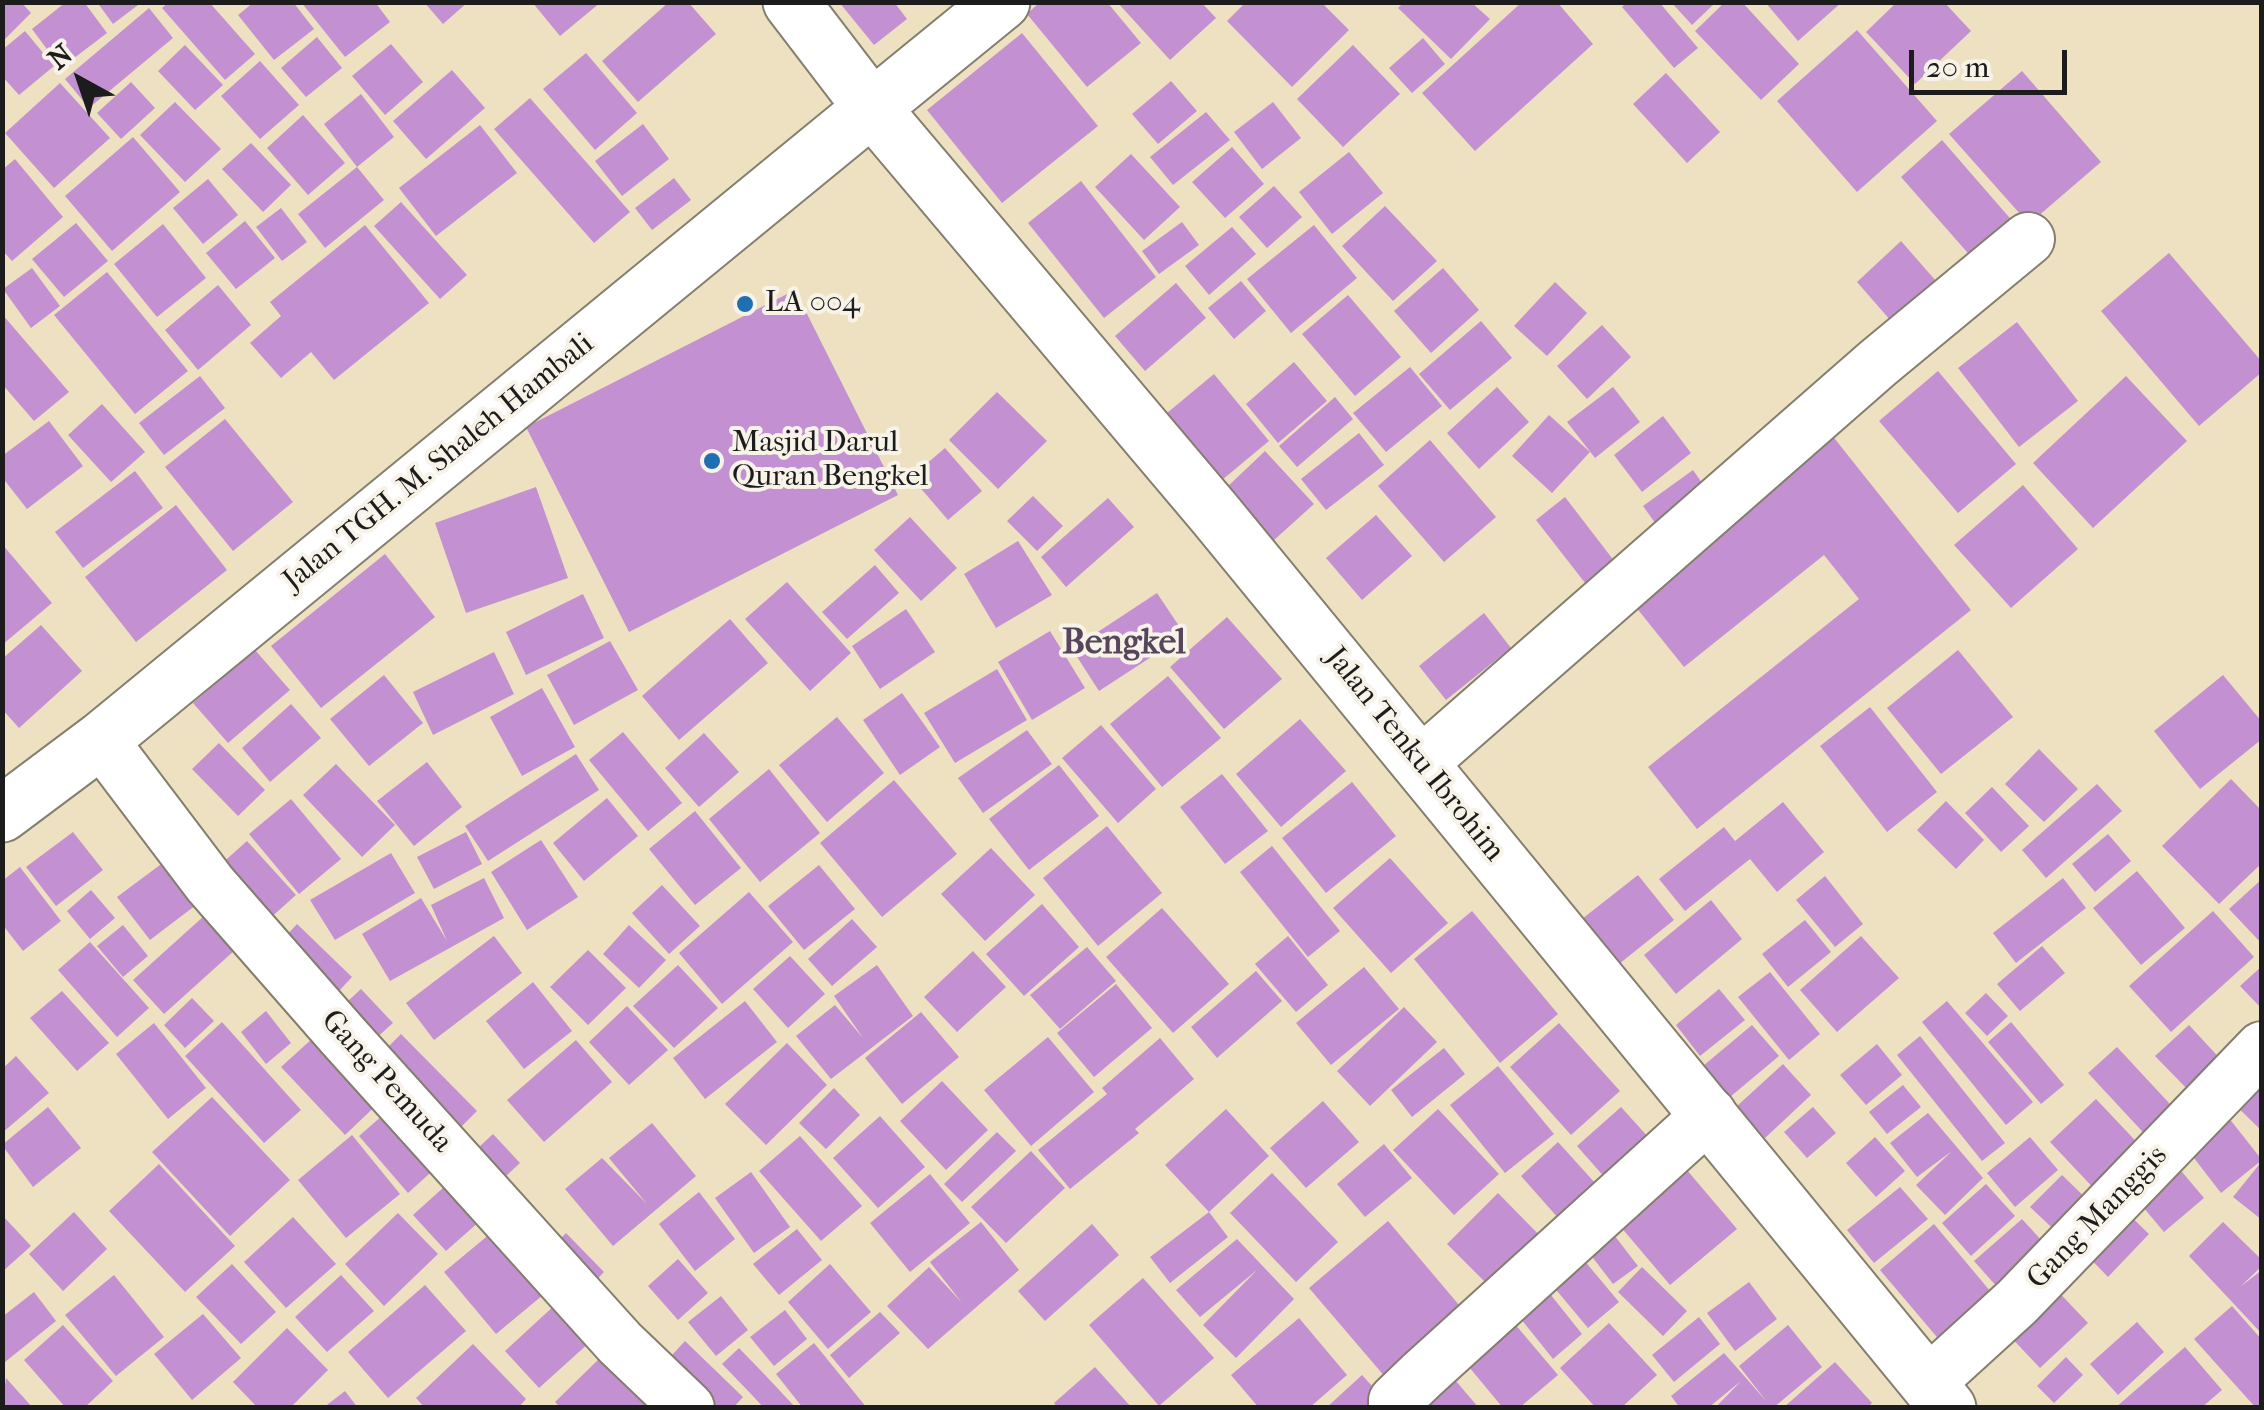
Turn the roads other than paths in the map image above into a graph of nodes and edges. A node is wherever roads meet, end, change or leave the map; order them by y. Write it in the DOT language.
graph roads {
  1 [pos="791,2"];
  2 [pos="1002,2"];
  3 [pos="872,108"];
  4 [pos="2028,240"];
  5 [pos="102,740"];
  6 [pos="1421,763"];
  7 [pos="2,814"];
  8 [pos="2262,1048"];
  9 [pos="1710,1114"];
  10 [pos="1938,1395"];
  11 [pos="688,1408"];
  12 [pos="1394,1408"];
  1 -- 3 [label="main road, Jalan Tenku Ibrohim"];
  2 -- 3 [label="main road, Jalan TGH. M. Shaleh Hambali"];
  3 -- 5 [label="main road, Jalan TGH. M. Shaleh Hambali"];
  3 -- 6 [label="main road, Jalan Tenku Ibrohim"];
  4 -- 6 [label="street"];
  5 -- 7 [label="main road, Jalan TGH. M. Shaleh Hambali"];
  5 -- 11 [label="street, Gang Pemuda"];
  6 -- 9 [label="main road, Jalan Tenku Ibrohim"];
  8 -- 10 [label="street, Gang Manggis"];
  9 -- 10 [label="main road, Jalan Tenku Ibrohim"];
  9 -- 12 [label="street"];
}
